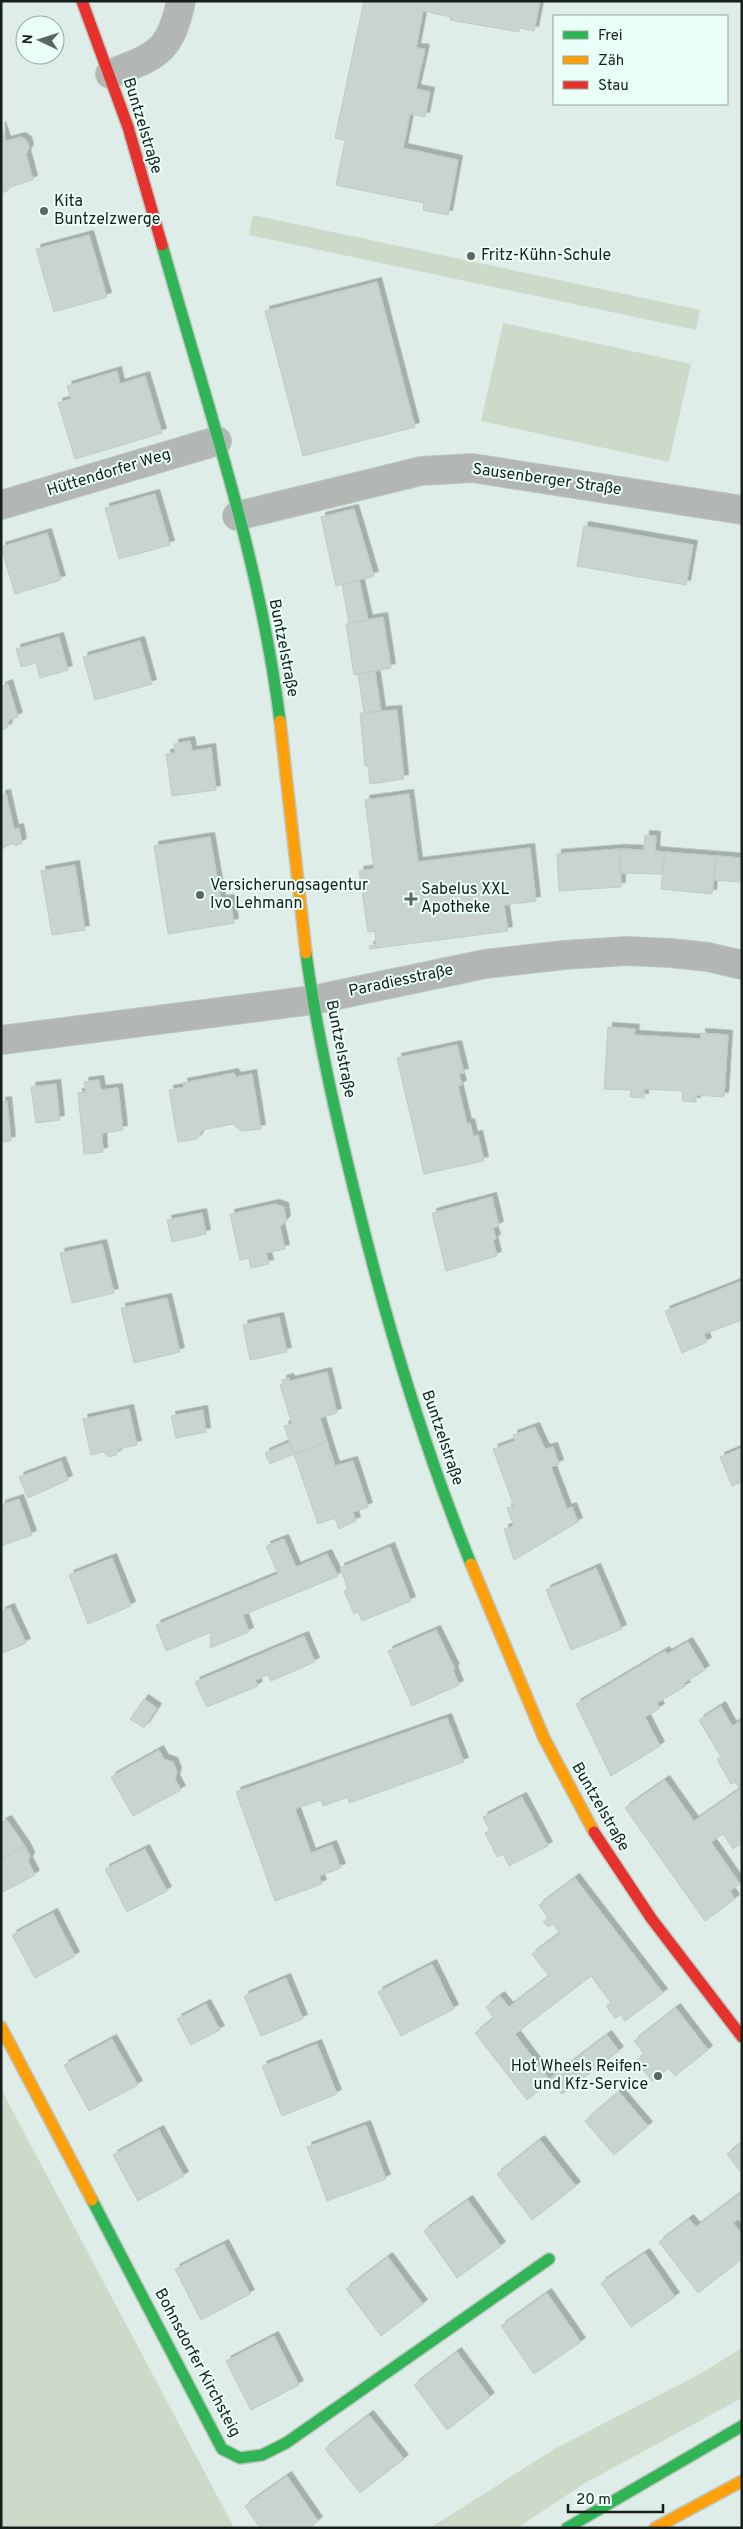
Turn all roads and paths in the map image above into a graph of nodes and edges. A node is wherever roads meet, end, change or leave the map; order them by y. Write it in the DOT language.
graph roads {
  1 [pos="82,1"];
  2 [pos="180,1"];
  3 [pos="110,74"];
  4 [pos="217,441"];
  5 [pos="1,505"];
  6 [pos="742,510"];
  7 [pos="237,516"];
  8 [pos="742,964"];
  9 [pos="313,1000"];
  10 [pos="1,1040"];
  11 [pos="1,2028"];
  12 [pos="742,2037"];
  13 [pos="549,2259"];
  14 [pos="742,2426"];
  15 [pos="742,2481"];
  16 [pos="567,2528"];
  17 [pos="655,2528"];
  1 -- 3 [label="main road, Buntzelstraße"];
  2 -- 3 [label="street"];
  3 -- 4 [label="main road, Buntzelstraße"];
  4 -- 5 [label="street, Hüttendorfer Weg"];
  4 -- 7 [label="main road, Buntzelstraße"];
  6 -- 7 [label="street, Sausenberger Straße"];
  7 -- 9 [label="main road, Buntzelstraße"];
  8 -- 9 [label="street, Paradiesstraße"];
  9 -- 10 [label="street, Paradiesstraße"];
  9 -- 12 [label="main road, Buntzelstraße"];
  11 -- 13 [label="main road, Bohnsdorfer Kirchsteig"];
  14 -- 16 [label="main road"];
  15 -- 17 [label="main road"];
}
